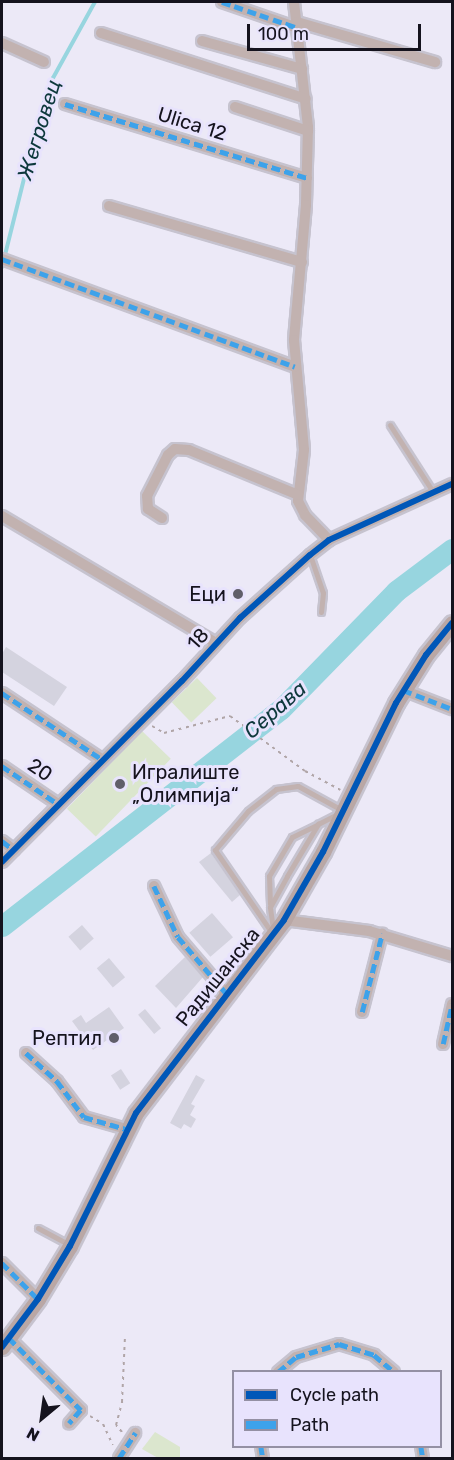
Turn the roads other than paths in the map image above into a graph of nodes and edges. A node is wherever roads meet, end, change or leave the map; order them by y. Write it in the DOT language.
graph roads {
  1 [pos="222,2"];
  2 [pos="294,2"];
  3 [pos="297,25"];
  4 [pos="101,33"];
  5 [pos="202,41"];
  6 [pos="2,44"];
  7 [pos="44,62"];
  8 [pos="435,63"];
  9 [pos="302,69"];
  10 [pos="306,99"];
  11 [pos="65,104"];
  12 [pos="235,107"];
  13 [pos="308,130"];
  14 [pos="308,178"];
  15 [pos="110,206"];
  16 [pos="2,259"];
  17 [pos="302,262"];
  18 [pos="295,367"];
  19 [pos="390,425"];
  20 [pos="453,484"];
  21 [pos="433,492"];
  22 [pos="298,495"];
  23 [pos="2,516"];
  24 [pos="162,518"];
  25 [pos="329,540"];
  26 [pos="310,555"];
  27 [pos="321,612"];
  28 [pos="453,623"];
  29 [pos="216,643"];
  30 [pos="404,690"];
  31 [pos="2,693"];
  32 [pos="453,709"];
  33 [pos="103,760"];
  34 [pos="2,766"];
  35 [pos="58,804"];
  36 [pos="343,811"];
  37 [pos="318,824"];
  38 [pos="2,841"];
  39 [pos="14,850"];
  40 [pos="2,862"];
  41 [pos="154,886"];
  42 [pos="270,907"];
  43 [pos="284,920"];
  44 [pos="273,934"];
  45 [pos="382,934"];
  46 [pos="453,956"];
  47 [pos="226,993"];
  48 [pos="453,1004"];
  49 [pos="362,1012"];
  50 [pos="444,1044"];
  51 [pos="26,1053"];
  52 [pos="126,1129"];
  53 [pos="38,1228"];
  54 [pos="70,1245"];
  55 [pos="2,1263"];
  56 [pos="38,1299"];
  57 [pos="5,1343"];
  58 [pos="279,1370"];
  59 [pos="393,1370"];
  60 [pos="69,1424"];
  61 [pos="132,1437"];
  62 [pos="121,1455"];
  1 -- 3 [label="street"];
  2 -- 3 [label="street"];
  3 -- 8 [label="street"];
  3 -- 9 [label="street"];
  4 -- 10 [label="street"];
  5 -- 9 [label="street"];
  6 -- 7 [label="street"];
  9 -- 10 [label="street"];
  10 -- 13 [label="street"];
  11 -- 14 [label="street, Ulica 12"];
  12 -- 13 [label="street"];
  13 -- 14 [label="street"];
  14 -- 17 [label="street"];
  15 -- 17 [label="street"];
  16 -- 18 [label="street"];
  17 -- 18 [label="street"];
  18 -- 22 [label="street"];
  19 -- 21 [label="lane"];
  20 -- 21 [label="street, 18"];
  21 -- 25 [label="street, 18"];
  22 -- 24 [label="street"];
  22 -- 25 [label="street"];
  23 -- 29 [label="street"];
  25 -- 26 [label="street, 18"];
  26 -- 27 [label="lane"];
  26 -- 29 [label="street, 18"];
  28 -- 30 [label="street, Радишанска"];
  29 -- 33 [label="street, 18"];
  30 -- 32 [label="street"];
  30 -- 36 [label="street, Радишанска"];
  31 -- 33 [label="street"];
  33 -- 35 [label="street, 18"];
  34 -- 35 [label="street, 20"];
  35 -- 39 [label="street, 18"];
  36 -- 37 [label="lane"];
  36 -- 43 [label="street, Радишанска"];
  36 -- 44 [label="lane"];
  37 -- 42 [label="lane"];
  37 -- 42 [label="lane"];
  38 -- 39 [label="street"];
  39 -- 40 [label="street, 18"];
  41 -- 47 [label="street"];
  42 -- 44 [label="lane"];
  43 -- 44 [label="street, Радишанска"];
  43 -- 45 [label="street"];
  44 -- 47 [label="street, Радишанска"];
  45 -- 46 [label="street"];
  45 -- 49 [label="street"];
  47 -- 52 [label="street, Радишанска"];
  48 -- 50 [label="street"];
  51 -- 52 [label="street"];
  52 -- 54 [label="street, Радишанска"];
  53 -- 54 [label="lane"];
  54 -- 56 [label="street, Радишанска"];
  55 -- 56 [label="street"];
  56 -- 57 [label="street, Радишанска"];
  57 -- 60 [label="street"];
  58 -- 59 [label="street"];
  61 -- 62 [label="street"];
}
